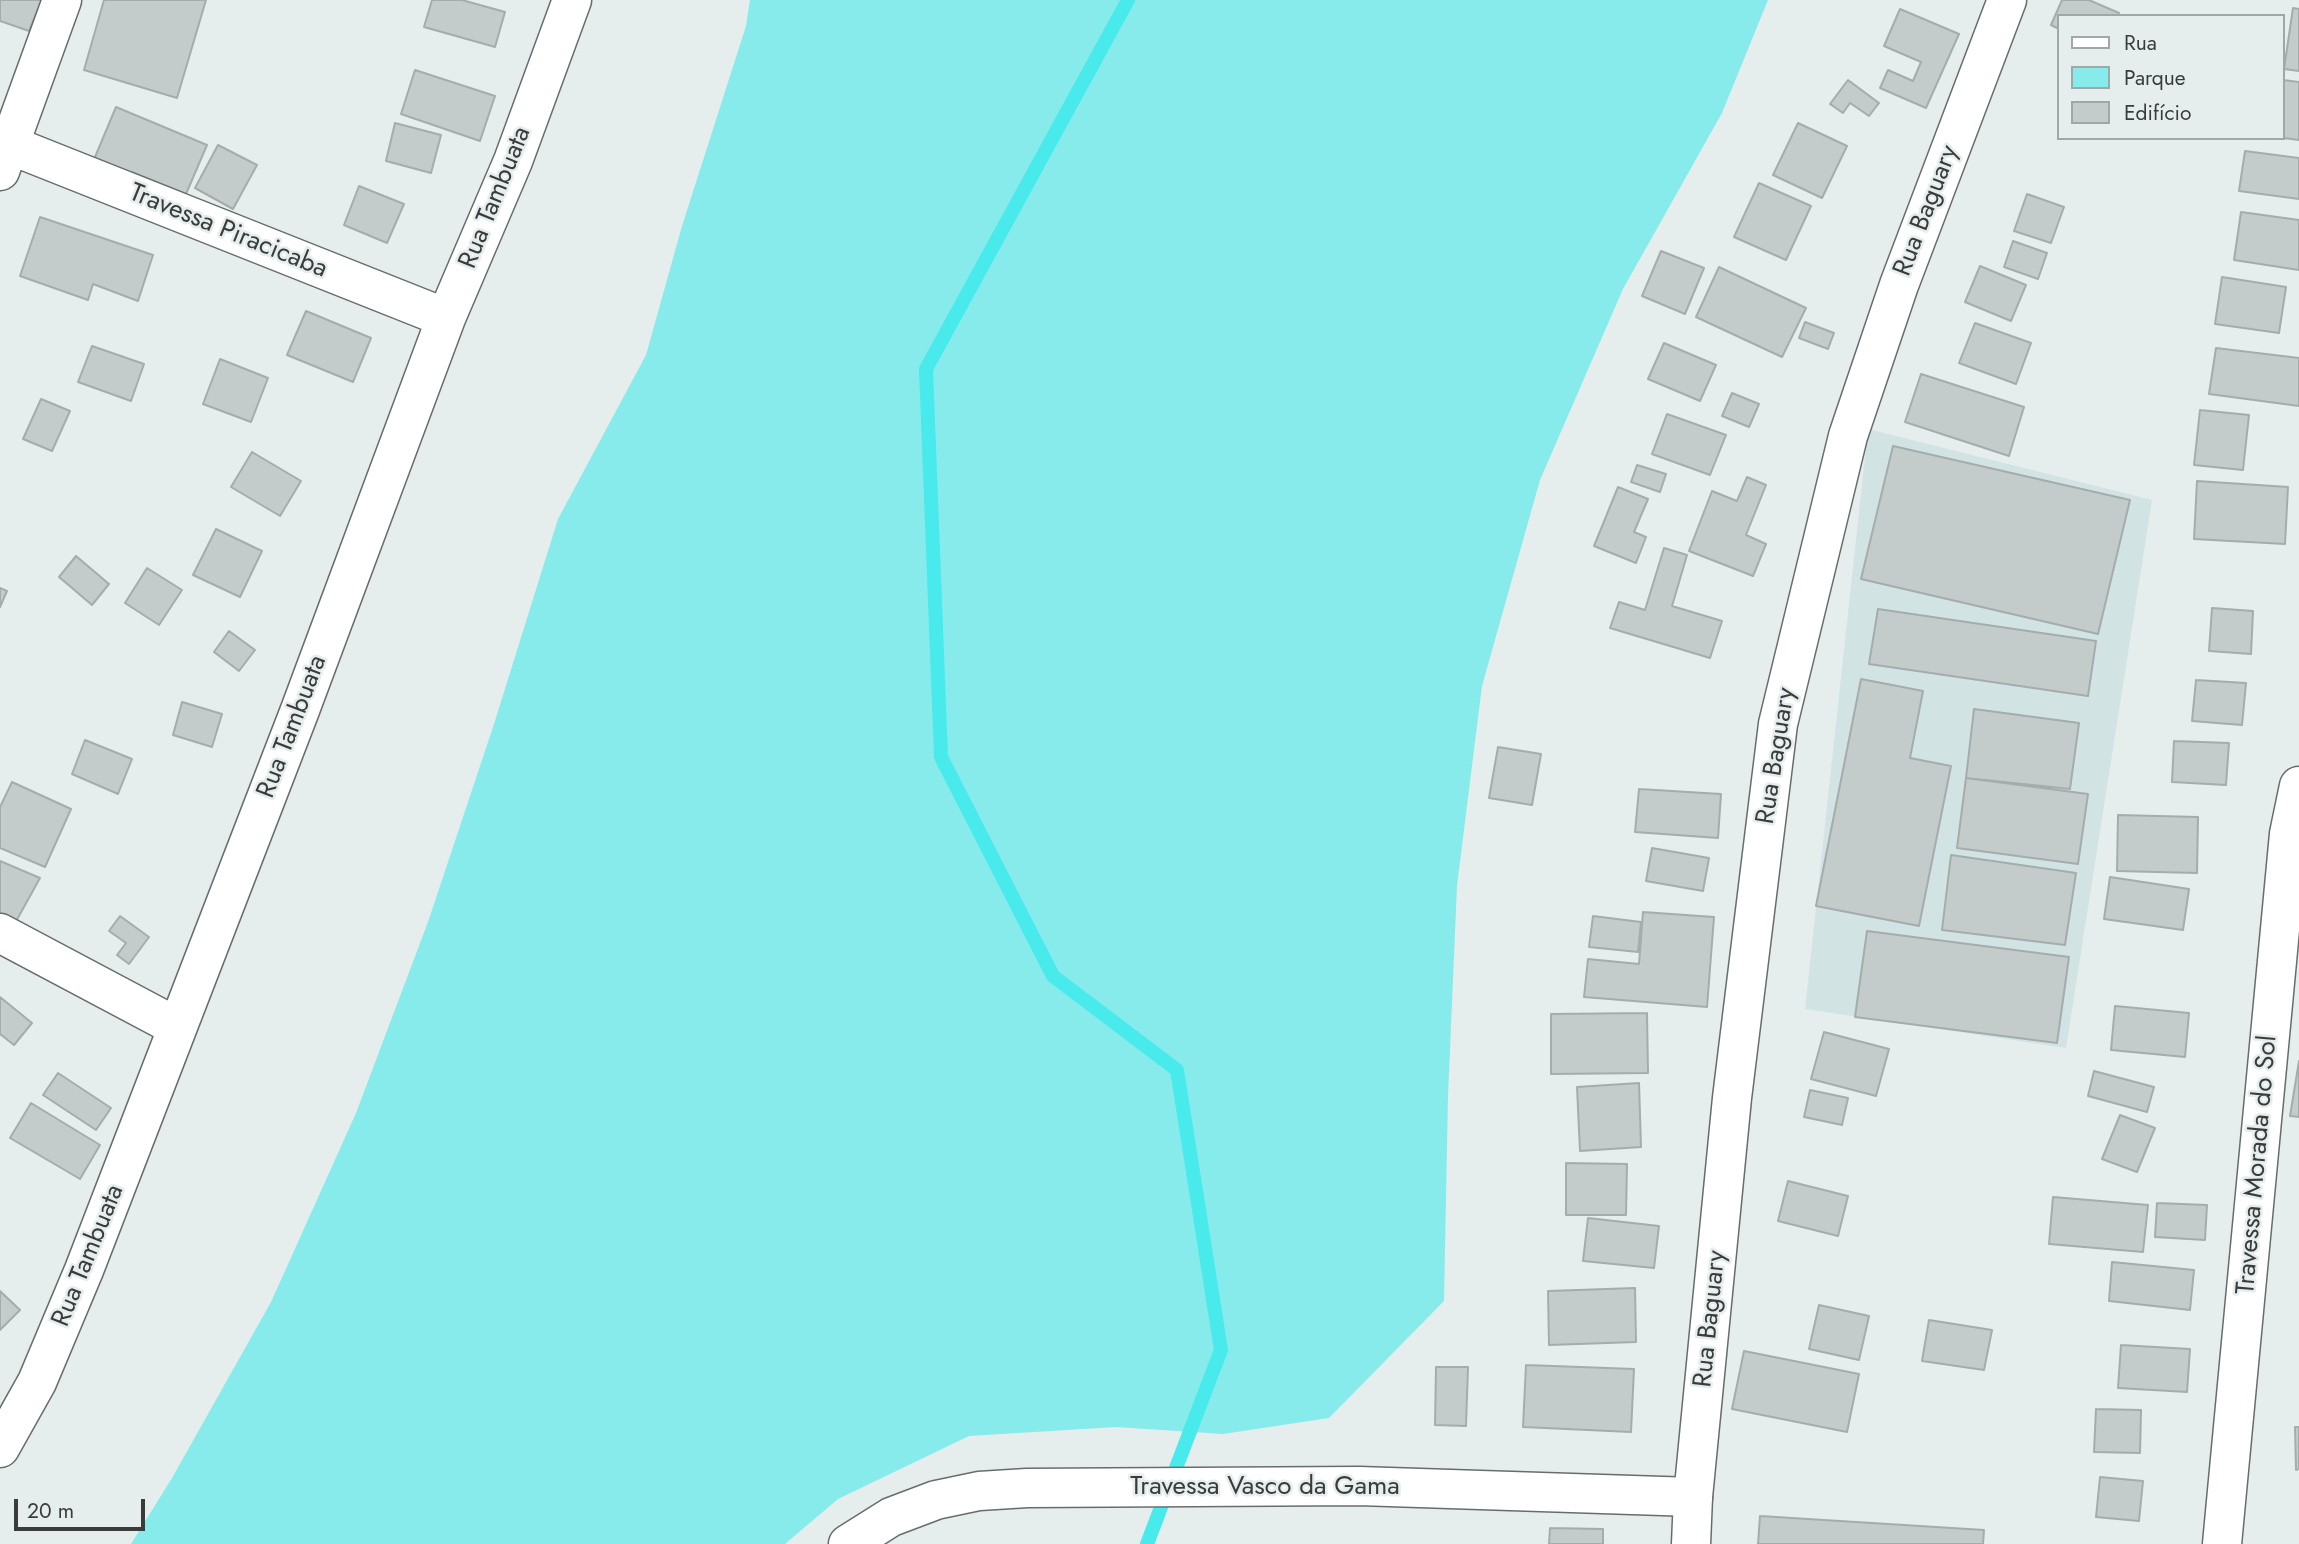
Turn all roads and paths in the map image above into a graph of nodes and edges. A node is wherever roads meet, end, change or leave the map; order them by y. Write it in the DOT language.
graph roads {
  1 [pos="62,0"];
  2 [pos="572,0"];
  3 [pos="2007,0"];
  4 [pos="5,158"];
  5 [pos="446,318"];
  6 [pos="2299,786"];
  7 [pos="0,933"];
  8 [pos="177,1027"];
  9 [pos="0,1448"];
  10 [pos="1693,1497"];
  11 [pos="848,1544"];
  12 [pos="1691,1544"];
  13 [pos="2222,1544"];
  1 -- 4 [label="street"];
  2 -- 5 [label="street, Rua Tambuata"];
  3 -- 10 [label="street, Rua Baguary"];
  4 -- 5 [label="street, Travessa Piracicaba"];
  5 -- 8 [label="street, Rua Tambuata"];
  6 -- 13 [label="street, Travessa Morada do Sol"];
  7 -- 8 [label="street"];
  8 -- 9 [label="street, Rua Tambuata"];
  10 -- 11 [label="street, Travessa Vasco da Gama"];
  10 -- 12 [label="street, Rua Baguary"];
}
